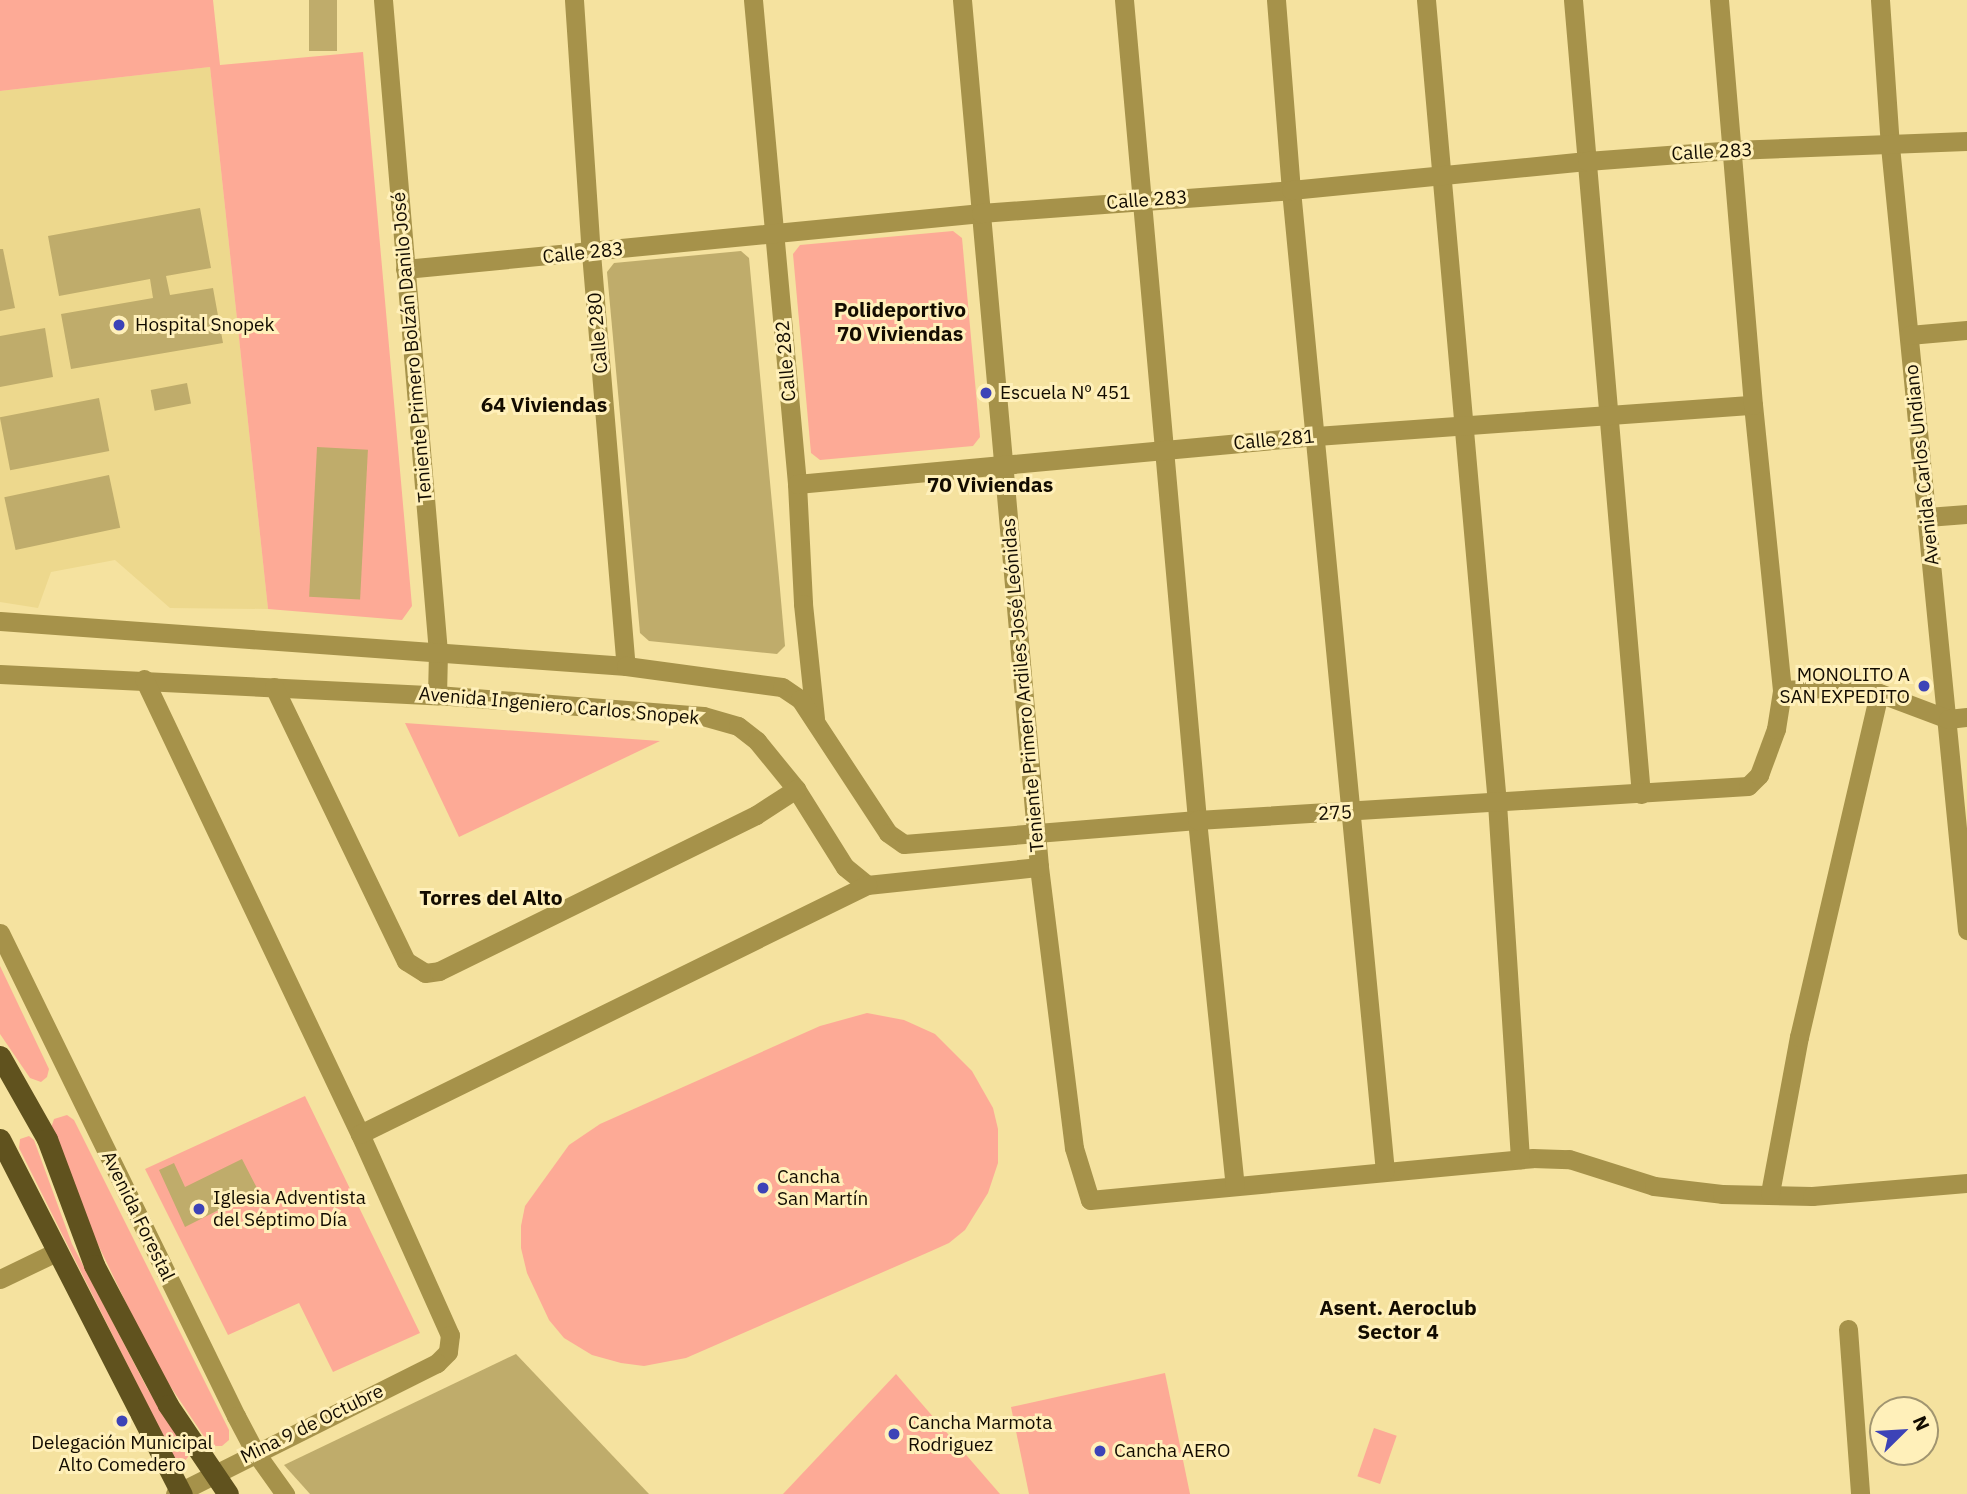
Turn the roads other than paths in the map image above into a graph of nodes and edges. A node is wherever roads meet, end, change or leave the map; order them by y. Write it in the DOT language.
graph roads {
  1 [pos="383,0"];
  2 [pos="574,0"];
  3 [pos="753,0"];
  4 [pos="962,0"];
  5 [pos="1124,0"];
  6 [pos="1276,0"];
  7 [pos="1426,0"];
  8 [pos="1573,0"];
  9 [pos="1718,0"];
  10 [pos="1880,0"];
  11 [pos="1967,141"];
  12 [pos="1890,146"];
  13 [pos="1732,150"];
  14 [pos="1587,161"];
  15 [pos="1443,176"];
  16 [pos="1291,190"];
  17 [pos="1141,201"];
  18 [pos="981,214"];
  19 [pos="774,233"];
  20 [pos="591,253"];
  21 [pos="405,270"];
  22 [pos="1967,330"];
  23 [pos="1909,335"];
  24 [pos="1753,405"];
  25 [pos="1610,416"];
  26 [pos="1465,425"];
  27 [pos="1316,436"];
  28 [pos="1163,450"];
  29 [pos="1004,467"];
  30 [pos="797,484"];
  31 [pos="1967,514"];
  32 [pos="1927,517"];
  33 [pos="0,621"];
  34 [pos="438,652"];
  35 [pos="626,666"];
  36 [pos="0,674"];
  37 [pos="144,679"];
  38 [pos="274,687"];
  39 [pos="1782,690"];
  40 [pos="1879,693"];
  41 [pos="437,695"];
  42 [pos="1958,718"];
  43 [pos="816,722"];
  44 [pos="796,789"];
  45 [pos="1641,794"];
  46 [pos="1497,803"];
  47 [pos="1352,812"];
  48 [pos="1197,820"];
  49 [pos="1037,834"];
  50 [pos="1039,867"];
  51 [pos="867,885"];
  52 [pos="1967,930"];
  53 [pos="0,933"];
  54 [pos="0,1056"];
  55 [pos="360,1134"];
  56 [pos="0,1139"];
  57 [pos="1520,1159"];
  58 [pos="1385,1171"];
  59 [pos="1967,1183"];
  60 [pos="1235,1185"];
  61 [pos="1770,1194"];
  62 [pos="56,1252"];
  63 [pos="0,1279"];
  64 [pos="1848,1329"];
  65 [pos="255,1452"];
  66 [pos="216,1473"];
  67 [pos="179,1493"];
  68 [pos="228,1494"];
  69 [pos="285,1494"];
  70 [pos="1860,1494"];
  1 -- 21 [label="street, Teniente Primero Bolzán Danilo José"];
  2 -- 20 [label="street, Calle 280"];
  3 -- 19 [label="street, Calle 282"];
  4 -- 18 [label="street, Teniente Primero Ardiles José Leónidas"];
  5 -- 17 [label="street"];
  6 -- 16 [label="street"];
  7 -- 15 [label="street"];
  8 -- 14 [label="street"];
  9 -- 13 [label="street"];
  10 -- 12 [label="street, Avenida Carlos Undiano"];
  11 -- 12 [label="street, Calle 283"];
  12 -- 13 [label="street, Calle 283"];
  12 -- 23 [label="street, Avenida Carlos Undiano"];
  13 -- 14 [label="street, Calle 283"];
  13 -- 24 [label="street"];
  14 -- 15 [label="street, Calle 283"];
  14 -- 25 [label="street"];
  15 -- 16 [label="street, Calle 283"];
  15 -- 26 [label="street"];
  16 -- 17 [label="street, Calle 283"];
  16 -- 27 [label="street"];
  17 -- 18 [label="street, Calle 283"];
  17 -- 28 [label="street"];
  18 -- 19 [label="street, Calle 283"];
  18 -- 29 [label="street, Teniente Primero Ardiles José Leónidas"];
  19 -- 20 [label="street, Calle 283"];
  19 -- 30 [label="street, Calle 282"];
  20 -- 21 [label="street, Calle 283"];
  20 -- 35 [label="street, Calle 280"];
  21 -- 34 [label="street, Teniente Primero Bolzán Danilo José"];
  22 -- 23 [label="street"];
  23 -- 32 [label="street, Avenida Carlos Undiano"];
  24 -- 25 [label="street, Calle 281"];
  24 -- 39 [label="street"];
  25 -- 26 [label="street, Calle 281"];
  25 -- 45 [label="street"];
  26 -- 27 [label="street, Calle 281"];
  26 -- 46 [label="street"];
  27 -- 28 [label="street, Calle 281"];
  27 -- 47 [label="street"];
  28 -- 29 [label="street, Calle 281"];
  28 -- 48 [label="street"];
  29 -- 30 [label="street, Calle 281"];
  29 -- 49 [label="street, Teniente Primero Ardiles José Leónidas"];
  30 -- 43 [label="street, Calle 282"];
  31 -- 32 [label="street"];
  32 -- 42 [label="street, Avenida Carlos Undiano"];
  33 -- 34 [label="street"];
  34 -- 35 [label="street"];
  34 -- 41 [label="street, Teniente Primero Bolzán Danilo José"];
  35 -- 43 [label="street"];
  36 -- 37 [label="street, Avenida Ingeniero Carlos Snopek"];
  37 -- 38 [label="street, Avenida Ingeniero Carlos Snopek"];
  37 -- 55 [label="street"];
  38 -- 41 [label="street, Avenida Ingeniero Carlos Snopek"];
  38 -- 44 [label="street"];
  39 -- 40 [label="street"];
  39 -- 45 [label="street, 275"];
  40 -- 42 [label="street"];
  40 -- 61 [label="street"];
  41 -- 44 [label="street, Avenida Ingeniero Carlos Snopek"];
  42 -- 52 [label="street, Avenida Carlos Undiano"];
  43 -- 49 [label="street, 275"];
  44 -- 51 [label="street, Avenida Ingeniero Carlos Snopek"];
  45 -- 46 [label="street, 275"];
  46 -- 47 [label="street, 275"];
  46 -- 57 [label="street"];
  47 -- 48 [label="street, 275"];
  47 -- 58 [label="street"];
  48 -- 49 [label="street, 275"];
  48 -- 60 [label="street"];
  49 -- 50 [label="street, Teniente Primero Ardiles José Leónidas"];
  50 -- 51 [label="street"];
  50 -- 60 [label="street, Teniente Primero Ardiles José Leónidas"];
  51 -- 55 [label="street"];
  53 -- 65 [label="street, Avenida Forestal"];
  54 -- 66 [label="main road"];
  55 -- 65 [label="street, Mina 9 de Octubre"];
  56 -- 62 [label="main road"];
  57 -- 58 [label="street"];
  57 -- 61 [label="street"];
  58 -- 60 [label="street"];
  59 -- 61 [label="street"];
  62 -- 63 [label="street"];
  62 -- 67 [label="main road"];
  64 -- 70 [label="street"];
  65 -- 66 [label="street, Mina 9 de Octubre"];
  65 -- 69 [label="street, Avenida Forestal"];
  66 -- 67 [label="street, Mina 9 de Octubre"];
  66 -- 68 [label="main road"];
}
